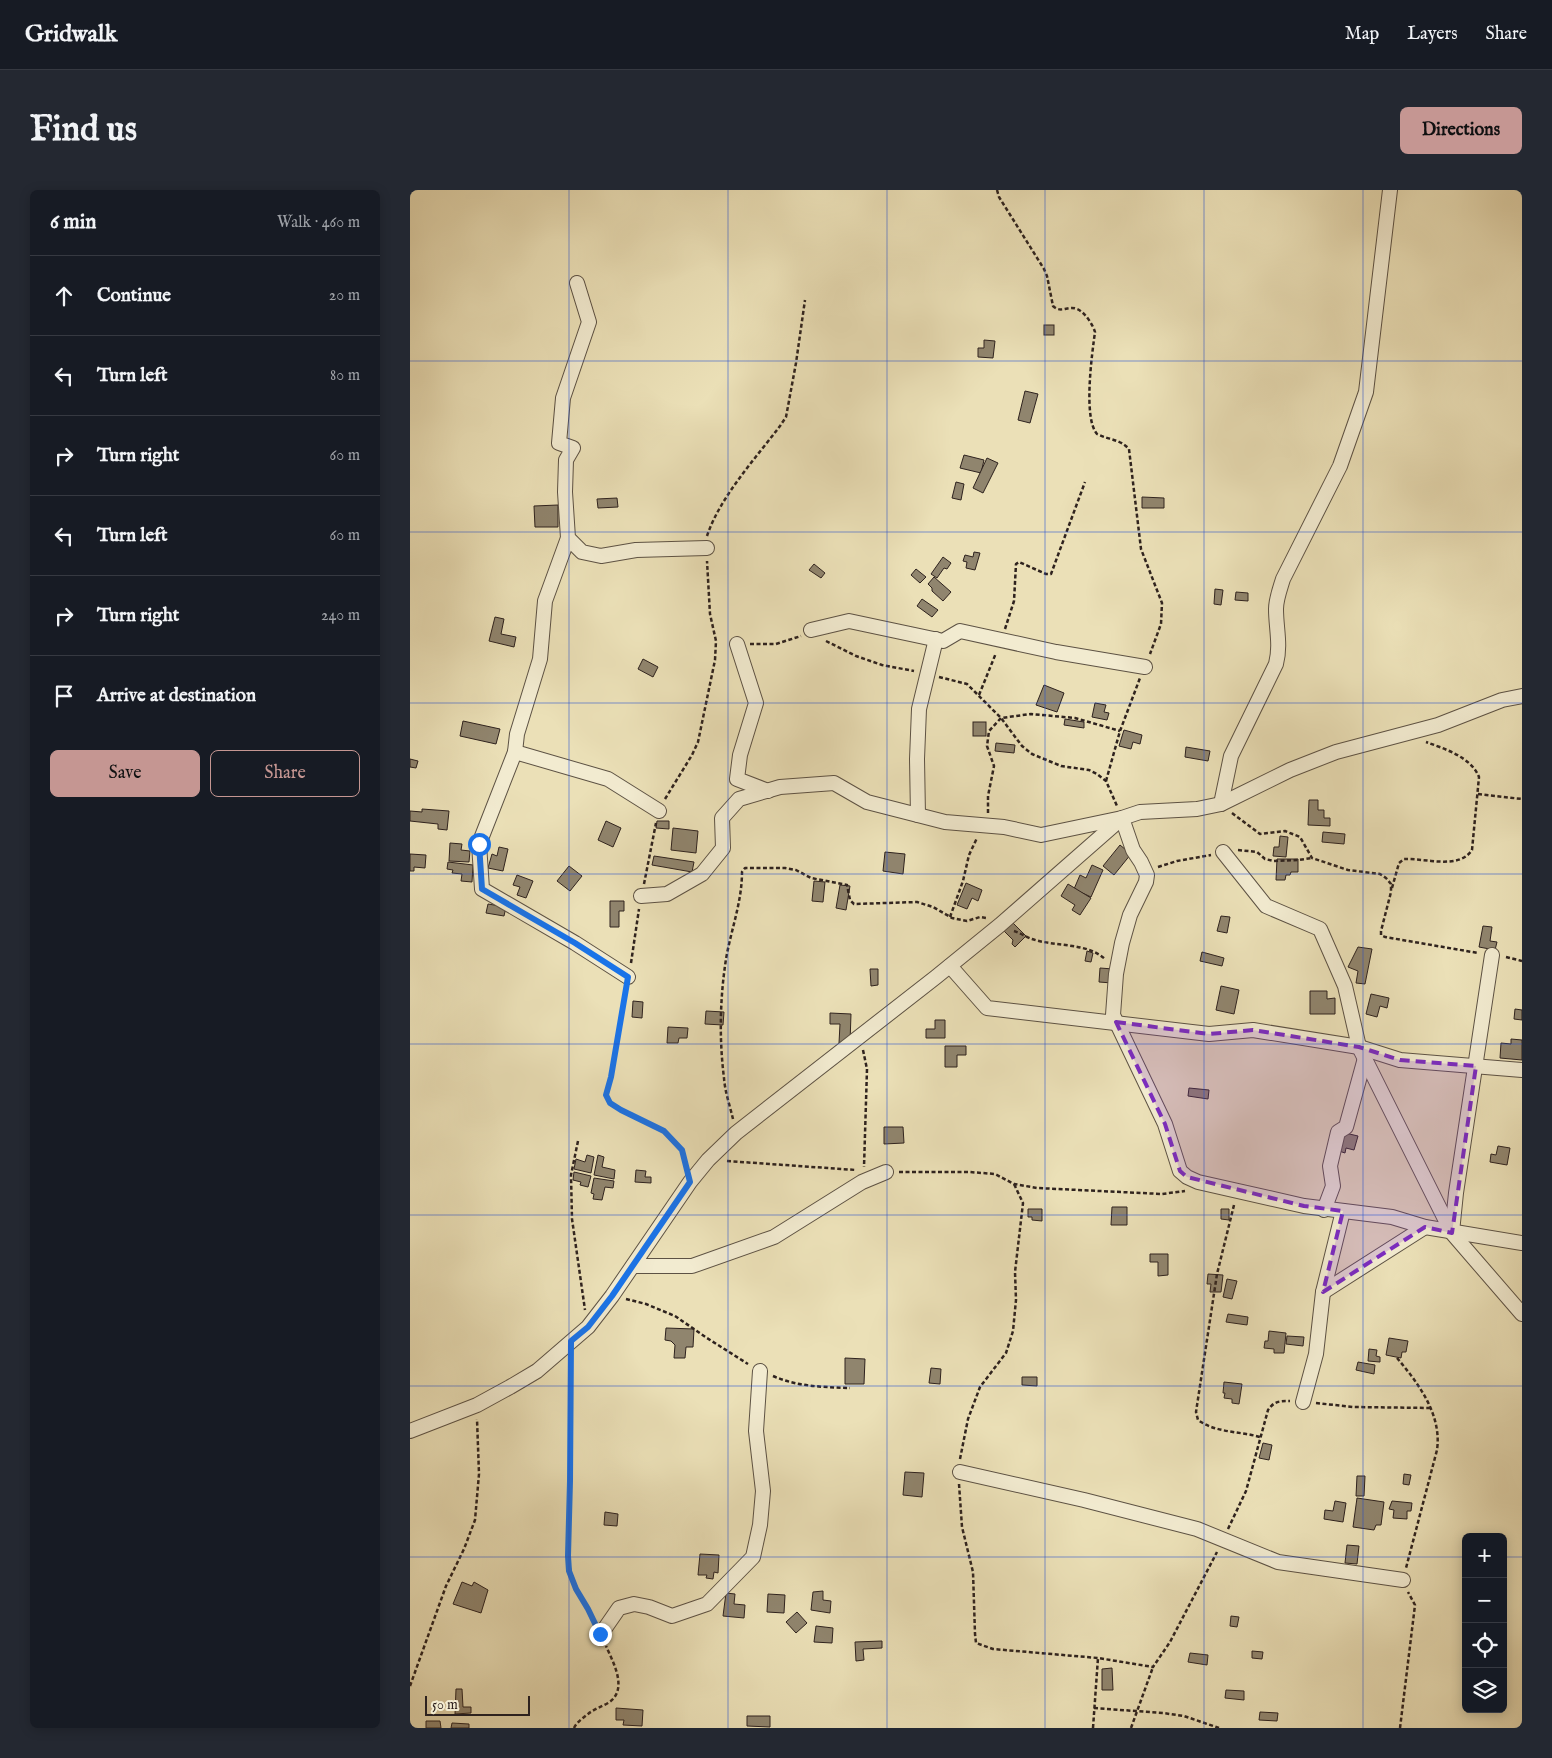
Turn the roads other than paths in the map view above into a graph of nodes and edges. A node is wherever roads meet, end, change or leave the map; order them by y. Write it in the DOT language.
graph roads {
  1 [pos="1390,190"];
  2 [pos="577,283"];
  3 [pos="568,538"];
  4 [pos="707,548"];
  5 [pos="811,630"];
  6 [pos="936,639"];
  7 [pos="736,644"];
  8 [pos="1145,667"];
  9 [pos="1522,696"];
  10 [pos="515,752"];
  11 [pos="768,791"];
  12 [pos="1221,804"];
  13 [pos="658,811"];
  14 [pos="918,815"];
  15 [pos="1122,818"];
  16 [pos="1223,852"];
  17 [pos="641,896"];
  18 [pos="1492,955"];
  19 [pos="950,966"];
  20 [pos="628,977"];
  21 [pos="1116,1022"];
  22 [pos="1362,1052"];
  23 [pos="1476,1066"];
  24 [pos="1522,1070"];
  25 [pos="886,1172"];
  26 [pos="1324,1210"];
  27 [pos="1344,1211"];
  28 [pos="1425,1228"];
  29 [pos="1452,1233"];
  30 [pos="1522,1243"];
  31 [pos="633,1266"];
  32 [pos="1324,1292"];
  33 [pos="1522,1314"];
  34 [pos="760,1371"];
  35 [pos="1303,1402"];
  36 [pos="410,1431"];
  37 [pos="960,1472"];
  38 [pos="1403,1580"];
  39 [pos="600,1634"];
  1 -- 12 [label="street"];
  2 -- 3 [label="street"];
  3 -- 4 [label="street"];
  3 -- 10 [label="street"];
  5 -- 6 [label="street"];
  6 -- 8 [label="street"];
  6 -- 14 [label="street"];
  7 -- 11 [label="street"];
  9 -- 12 [label="street"];
  10 -- 13 [label="street"];
  10 -- 20 [label="street"];
  11 -- 14 [label="street"];
  11 -- 17 [label="street"];
  12 -- 15 [label="street"];
  14 -- 15 [label="street"];
  15 -- 19 [label="street"];
  15 -- 21 [label="street"];
  16 -- 22 [label="street"];
  18 -- 23 [label="street"];
  19 -- 21 [label="street"];
  19 -- 31 [label="street"];
  21 -- 22 [label="street"];
  21 -- 26 [label="street"];
  22 -- 23 [label="street"];
  22 -- 26 [label="street"];
  22 -- 29 [label="street"];
  23 -- 24 [label="street"];
  23 -- 29 [label="street"];
  25 -- 31 [label="street"];
  26 -- 27 [label="street"];
  27 -- 28 [label="street"];
  27 -- 32 [label="street"];
  28 -- 29 [label="street"];
  28 -- 32 [label="street"];
  29 -- 30 [label="street"];
  29 -- 33 [label="street"];
  31 -- 36 [label="street"];
  32 -- 35 [label="street"];
  34 -- 39 [label="street"];
  37 -- 38 [label="street"];
}
